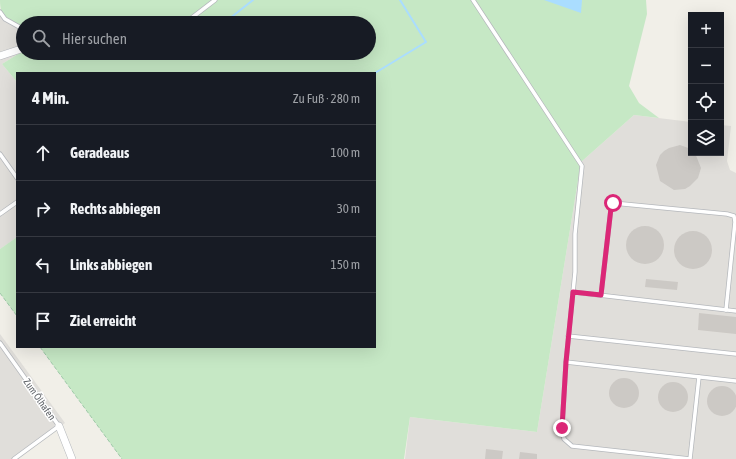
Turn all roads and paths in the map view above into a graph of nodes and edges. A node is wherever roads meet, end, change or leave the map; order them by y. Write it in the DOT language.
graph roads {
  1 [pos="215,0"];
  2 [pos="473,0"];
  3 [pos="0,12"];
  4 [pos="194,16"];
  5 [pos="16,25"];
  6 [pos="16,50"];
  7 [pos="2,56"];
  8 [pos="0,154"];
  9 [pos="16,177"];
  10 [pos="16,203"];
  11 [pos="0,214"];
  12 [pos="573,292"];
  13 [pos="0,293"];
  14 [pos="601,295"];
  15 [pos="726,310"];
  16 [pos="736,310"];
  17 [pos="16,315"];
  18 [pos="568,336"];
  19 [pos="0,343"];
  20 [pos="41,348"];
  21 [pos="736,354"];
  22 [pos="566,362"];
  23 [pos="699,377"];
  24 [pos="736,381"];
  25 [pos="59,426"];
  26 [pos="14,459"];
  27 [pos="72,459"];
  28 [pos="122,459"];
  29 [pos="690,459"];
  1 -- 4 [label="lane"];
  2 -- 12 [label="lane"];
  3 -- 5 [label="lane"];
  6 -- 7 [label="street"];
  8 -- 9 [label="lane"];
  10 -- 11 [label="lane"];
  12 -- 14 [label="lane"];
  12 -- 18 [label="lane"];
  13 -- 17 [label="path"];
  14 -- 15 [label="lane"];
  14 -- 15 [label="lane"];
  15 -- 16 [label="lane"];
  18 -- 21 [label="lane"];
  18 -- 22 [label="lane"];
  19 -- 25 [label="lane, Zum Ölhafen"];
  20 -- 28 [label="path"];
  22 -- 23 [label="lane"];
  22 -- 29 [label="lane"];
  23 -- 24 [label="lane"];
  23 -- 29 [label="lane"];
  25 -- 26 [label="lane"];
  25 -- 27 [label="street, Zum Ölhafen"];
}
